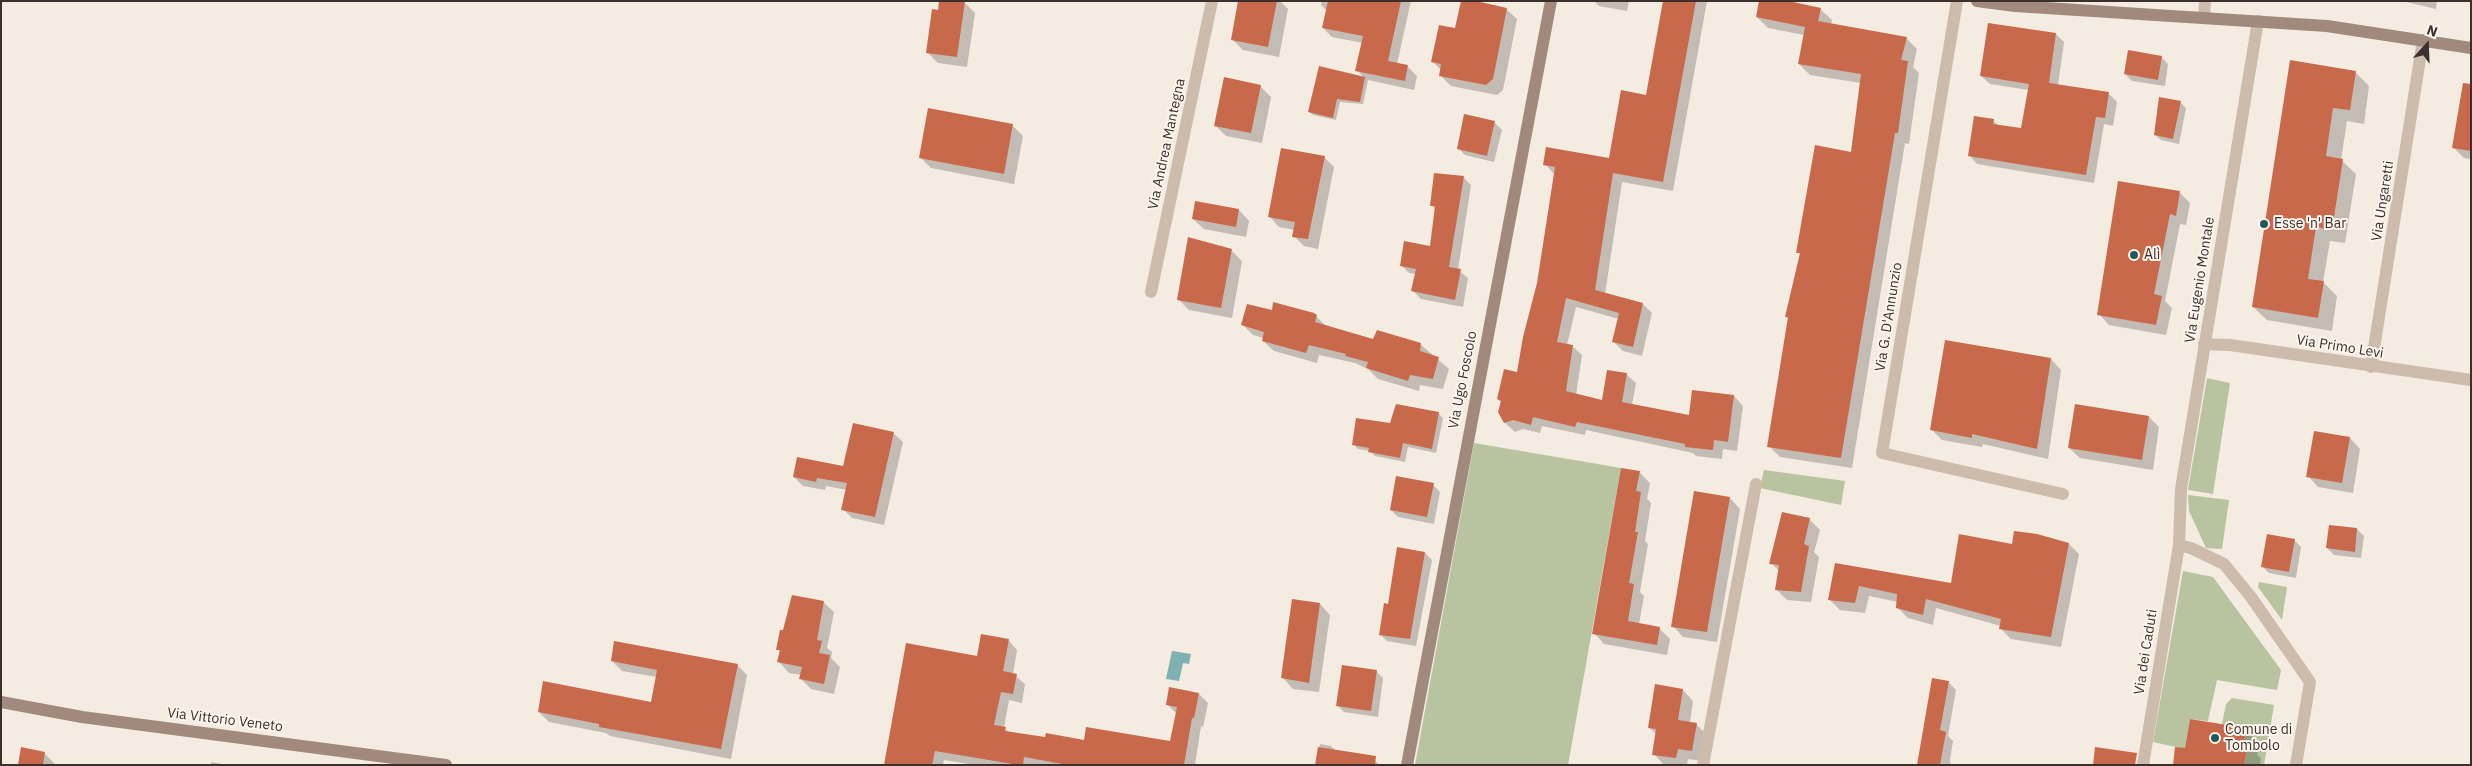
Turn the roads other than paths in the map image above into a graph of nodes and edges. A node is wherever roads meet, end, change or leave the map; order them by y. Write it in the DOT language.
graph roads {
  1 [pos="1212,1"];
  2 [pos="1551,1"];
  3 [pos="1957,1"];
  4 [pos="1977,1"];
  5 [pos="2206,1"];
  6 [pos="2204,18"];
  7 [pos="2258,21"];
  8 [pos="2423,40"];
  9 [pos="2471,48"];
  10 [pos="1151,292"];
  11 [pos="2204,344"];
  12 [pos="2371,367"];
  13 [pos="2471,380"];
  14 [pos="1756,484"];
  15 [pos="2063,494"];
  16 [pos="2179,545"];
  17 [pos="1,702"];
  18 [pos="446,765"];
  19 [pos="1407,765"];
  20 [pos="1703,765"];
  21 [pos="2143,765"];
  22 [pos="2296,765"];
  1 -- 10 [label="street, Via Andrea Mantegna"];
  2 -- 19 [label="main road, Via Ugo Foscolo"];
  3 -- 15 [label="street, Via G. D'Annunzio"];
  4 -- 6 [label="main road"];
  5 -- 6 [label="street"];
  6 -- 7 [label="main road"];
  7 -- 8 [label="main road"];
  7 -- 11 [label="street, Via Eugenio Montale"];
  8 -- 9 [label="main road"];
  8 -- 12 [label="street, Via Ungaretti"];
  11 -- 12 [label="street, Via Primo Levi"];
  11 -- 16 [label="street, Via Eugenio Montale"];
  12 -- 13 [label="street, Via Primo Levi"];
  14 -- 20 [label="street"];
  16 -- 21 [label="street, Via dei Caduti"];
  16 -- 22 [label="street"];
  17 -- 18 [label="main road, Via Vittorio Veneto"];
}
